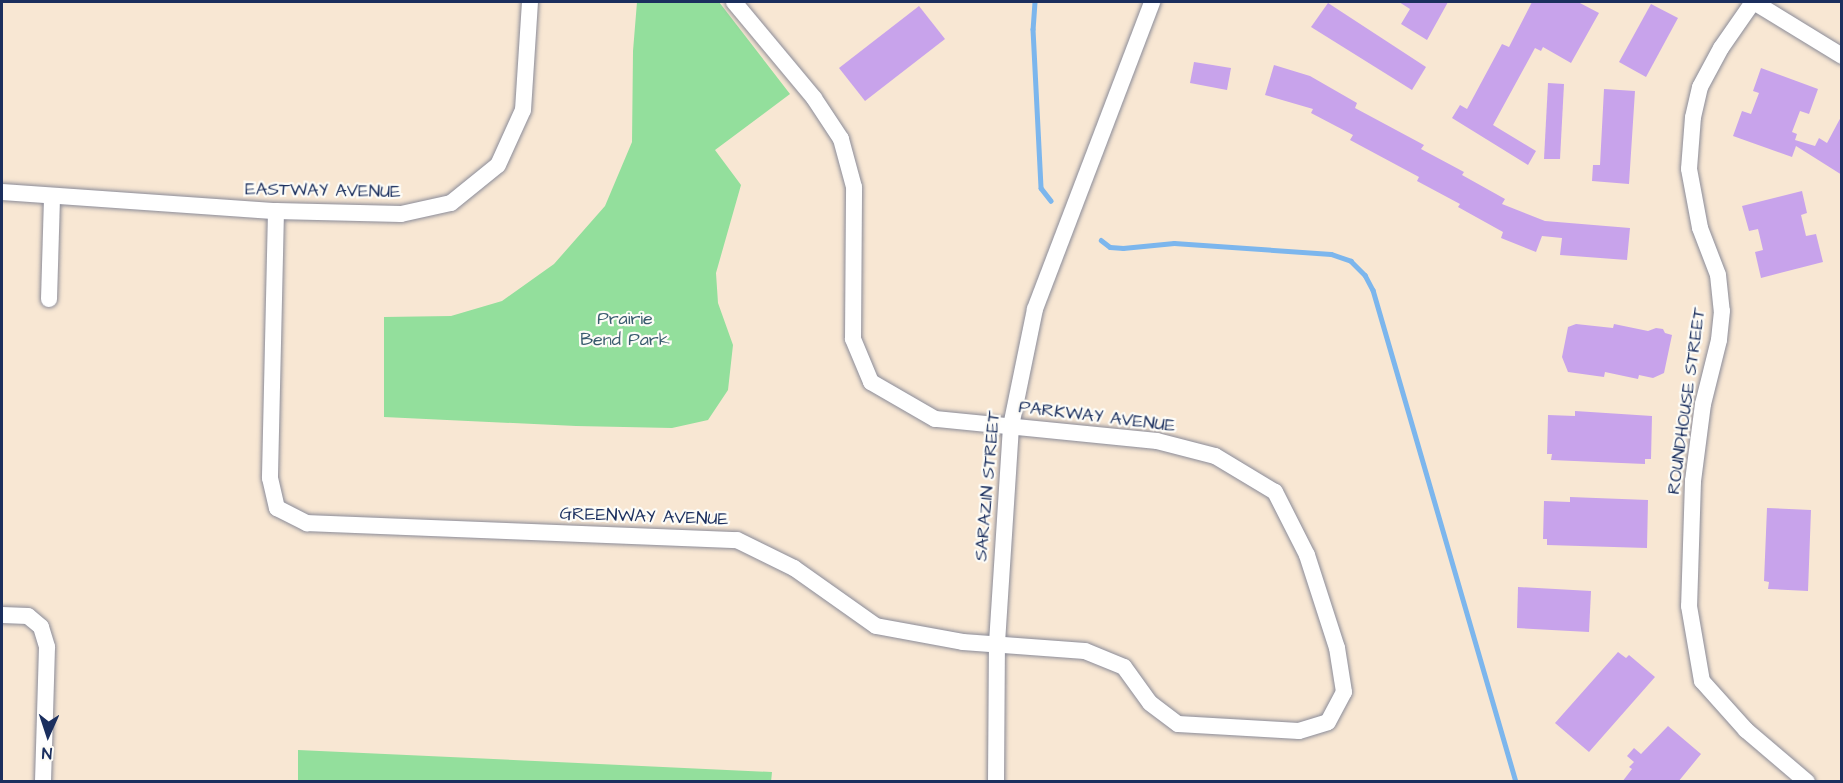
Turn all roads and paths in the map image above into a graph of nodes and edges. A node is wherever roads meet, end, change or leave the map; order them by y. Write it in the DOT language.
graph roads {
  1 [pos="530,2"];
  2 [pos="734,2"];
  3 [pos="1152,2"];
  4 [pos="1753,2"];
  5 [pos="1842,56"];
  6 [pos="2,192"];
  7 [pos="52,196"];
  8 [pos="276,211"];
  9 [pos="49,299"];
  10 [pos="1011,426"];
  11 [pos="2,615"];
  12 [pos="997,644"];
  13 [pos="1344,692"];
  14 [pos="43,782"];
  15 [pos="996,782"];
  16 [pos="1807,782"];
  1 -- 8 [label="street, EASTWAY AVENUE"];
  2 -- 10 [label="street, PARKWAY AVENUE"];
  3 -- 10 [label="street, SARAZIN STREET"];
  4 -- 5 [label="street"];
  4 -- 16 [label="street, ROUNDHOUSE STREET"];
  6 -- 7 [label="street, EASTWAY AVENUE"];
  7 -- 8 [label="street, EASTWAY AVENUE"];
  7 -- 9 [label="street"];
  8 -- 12 [label="street, GREENWAY AVENUE"];
  10 -- 12 [label="street, SARAZIN STREET"];
  10 -- 13 [label="street, PARKWAY AVENUE"];
  11 -- 14 [label="street"];
  12 -- 13 [label="street, GREENWAY AVENUE"];
  12 -- 15 [label="street, SARAZIN STREET"];
}
